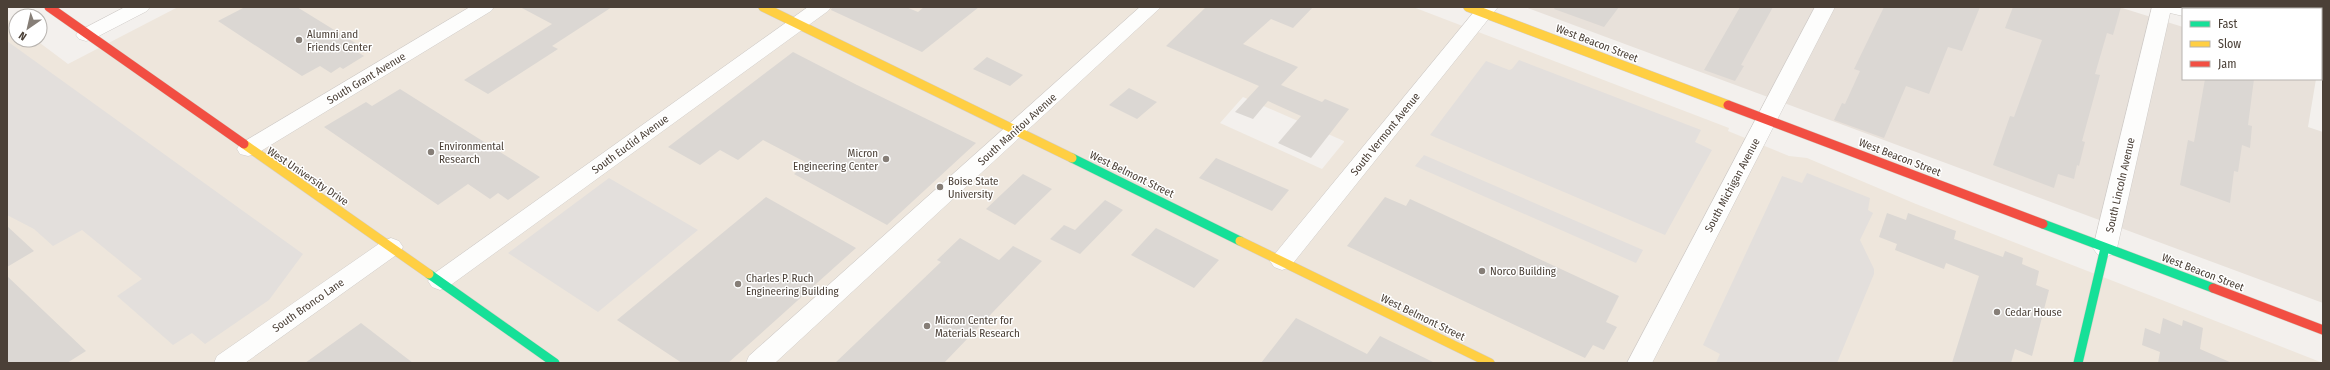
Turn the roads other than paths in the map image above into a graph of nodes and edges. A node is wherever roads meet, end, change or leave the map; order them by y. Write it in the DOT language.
graph roads {
  1 [pos="49,7"];
  2 [pos="140,7"];
  3 [pos="484,7"];
  4 [pos="763,7"];
  5 [pos="821,7"];
  6 [pos="1151,7"];
  7 [pos="1825,7"];
  8 [pos="2162,7"];
  9 [pos="2172,7"];
  10 [pos="1479,9"];
  11 [pos="2182,10"];
  12 [pos="798,24"];
  13 [pos="86,35"];
  14 [pos="1766,120"];
  15 [pos="1015,131"];
  16 [pos="248,149"];
  17 [pos="391,247"];
  18 [pos="2105,248"];
  19 [pos="1282,261"];
  20 [pos="440,281"];
  21 [pos="2323,330"];
  22 [pos="226,363"];
  23 [pos="555,363"];
  24 [pos="758,363"];
  25 [pos="1490,363"];
  26 [pos="1639,363"];
  27 [pos="2078,363"];
  1 -- 13 [label="street, West University Drive"];
  2 -- 13 [label="street"];
  3 -- 16 [label="street, South Grant Avenue"];
  4 -- 12 [label="street, West Belmont Street"];
  5 -- 12 [label="street, South Euclid Avenue"];
  6 -- 15 [label="street, South Manitou Avenue"];
  7 -- 14 [label="street, South Michigan Avenue"];
  8 -- 18 [label="street, South Lincoln Avenue"];
  9 -- 11 [label="street"];
  10 -- 14 [label="street, West Beacon Street"];
  10 -- 19 [label="street, South Vermont Avenue"];
  12 -- 15 [label="street, West Belmont Street"];
  12 -- 20 [label="street, South Euclid Avenue"];
  13 -- 16 [label="street, West University Drive"];
  14 -- 18 [label="street, West Beacon Street"];
  14 -- 26 [label="street, South Michigan Avenue"];
  15 -- 19 [label="street, West Belmont Street"];
  15 -- 24 [label="street, South Manitou Avenue"];
  16 -- 17 [label="street, West University Drive"];
  17 -- 20 [label="street, West University Drive"];
  17 -- 22 [label="street, South Bronco Lane"];
  18 -- 21 [label="street, West Beacon Street"];
  18 -- 27 [label="street, South Lincoln Avenue"];
  19 -- 25 [label="street, West Belmont Street"];
  20 -- 23 [label="street, West University Drive"];
}
